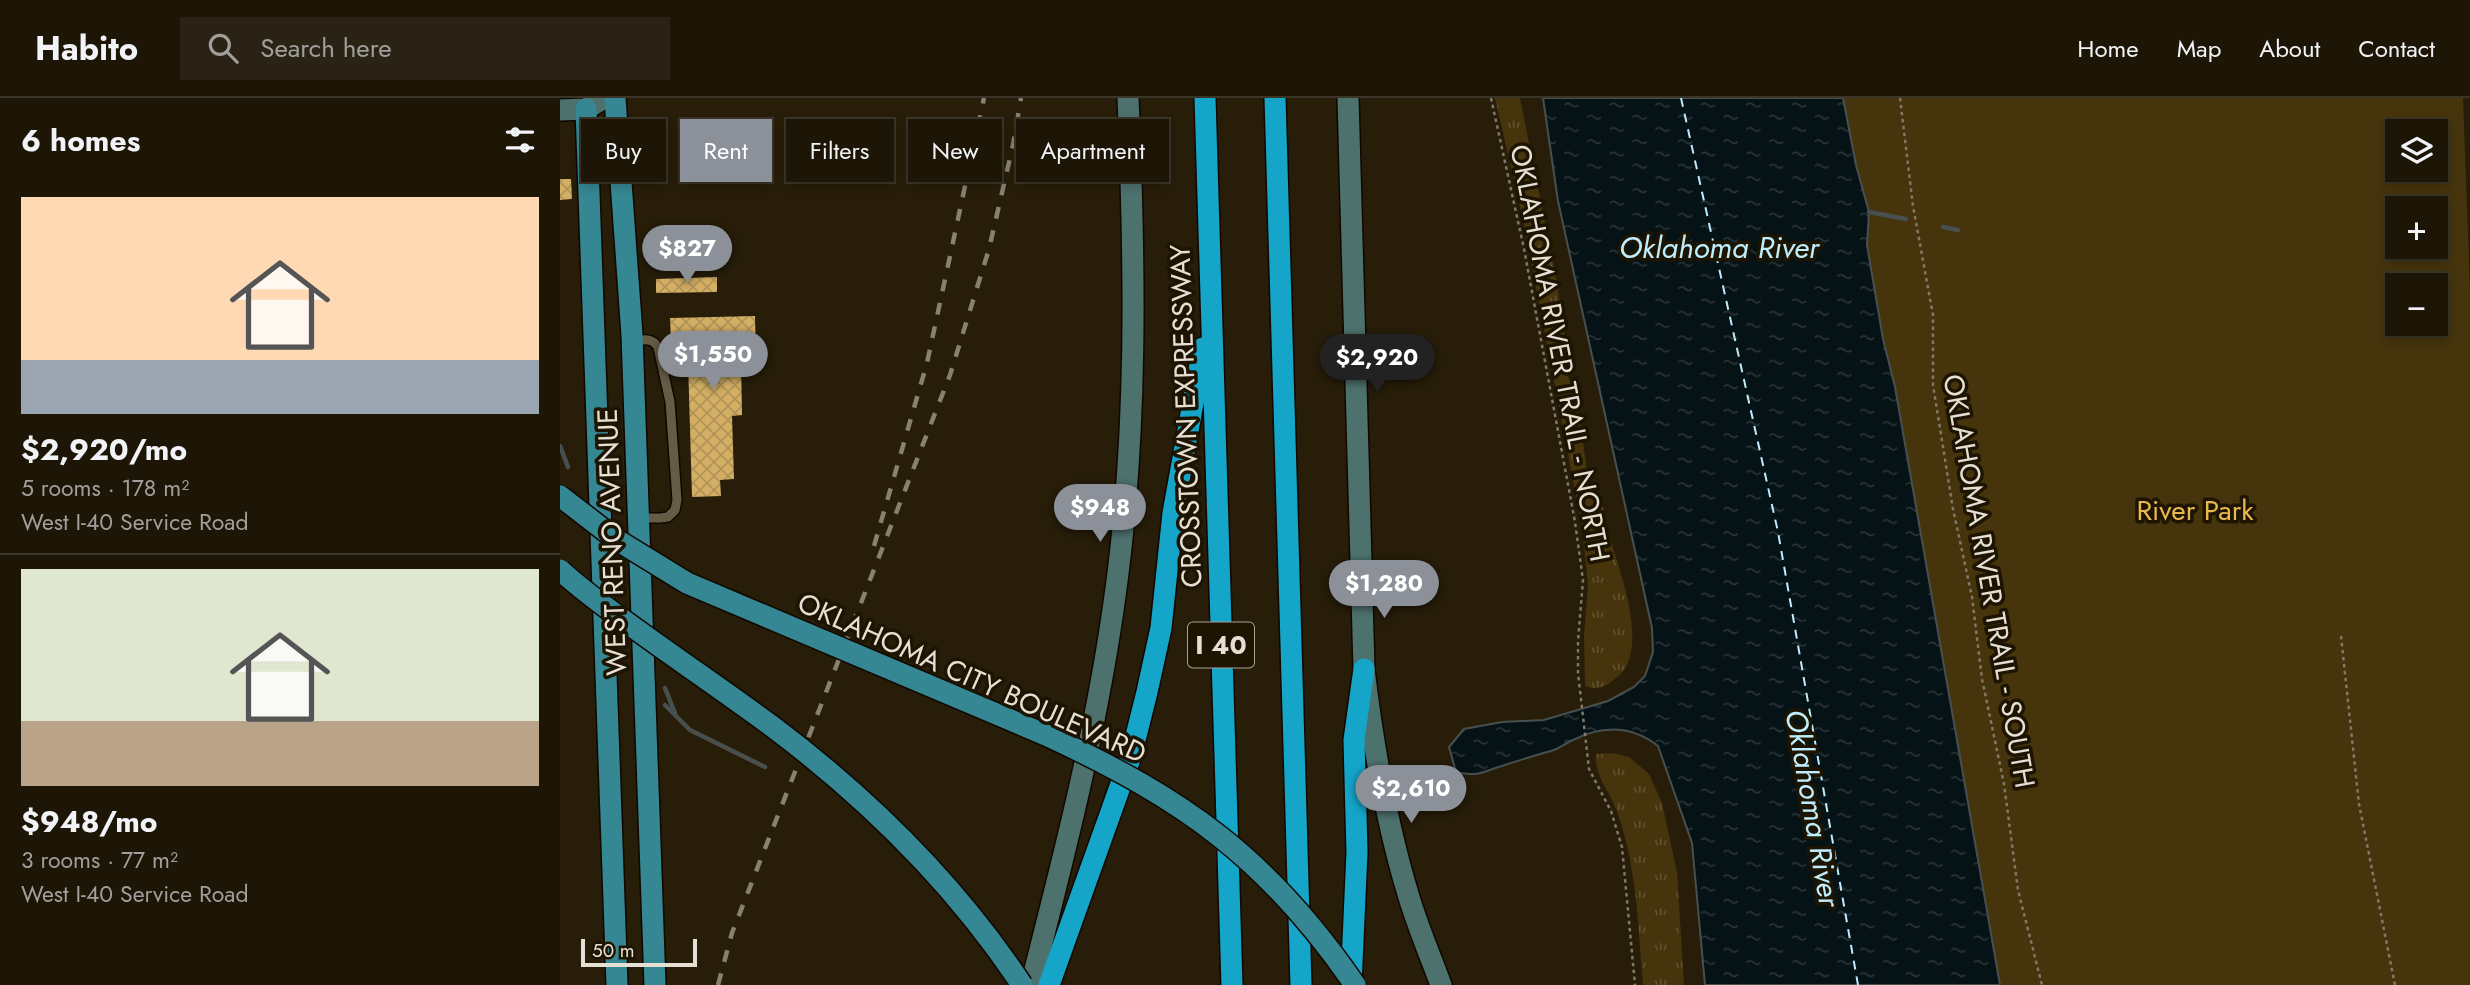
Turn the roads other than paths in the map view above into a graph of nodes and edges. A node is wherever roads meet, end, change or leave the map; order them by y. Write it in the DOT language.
graph roads {
  1 [pos="615,98"];
  2 [pos="1128,98"];
  3 [pos="1205,98"];
  4 [pos="1275,98"];
  5 [pos="1348,98"];
  6 [pos="592,102"];
  7 [pos="560,110"];
  8 [pos="1211,305"];
  9 [pos="632,341"];
  10 [pos="637,468"];
  11 [pos="599,469"];
  12 [pos="560,496"];
  13 [pos="639,518"];
  14 [pos="560,570"];
  15 [pos="1364,669"];
  16 [pos="617,985"];
  17 [pos="655,985"];
  18 [pos="1022,985"];
  19 [pos="1031,985"];
  20 [pos="1049,985"];
  21 [pos="1232,985"];
  22 [pos="1301,985"];
  23 [pos="1353,985"];
  24 [pos="1441,985"];
  1 -- 9 [label="main road, WEST RENO AVENUE"];
  2 -- 19 [label="main road"];
  3 -- 8 [label="highway, CROSSTOWN EXPRESSWAY / I 40"];
  4 -- 22 [label="highway, I 40"];
  5 -- 15 [label="main road"];
  6 -- 7 [label="main road"];
  6 -- 11 [label="main road, WEST RENO AVENUE"];
  8 -- 20 [label="highway"];
  8 -- 21 [label="highway, CROSSTOWN EXPRESSWAY / I 40"];
  9 -- 10 [label="main road, WEST RENO AVENUE"];
  9 -- 13 [label="lane"];
  10 -- 11 [label="main road"];
  10 -- 13 [label="main road, WEST RENO AVENUE"];
  11 -- 16 [label="main road, WEST RENO AVENUE"];
  12 -- 23 [label="main road, OKLAHOMA CITY BOULEVARD, bridge"];
  13 -- 17 [label="main road, WEST RENO AVENUE"];
  14 -- 18 [label="main road, bridge"];
  15 -- 23 [label="highway"];
  15 -- 24 [label="main road"];
}
